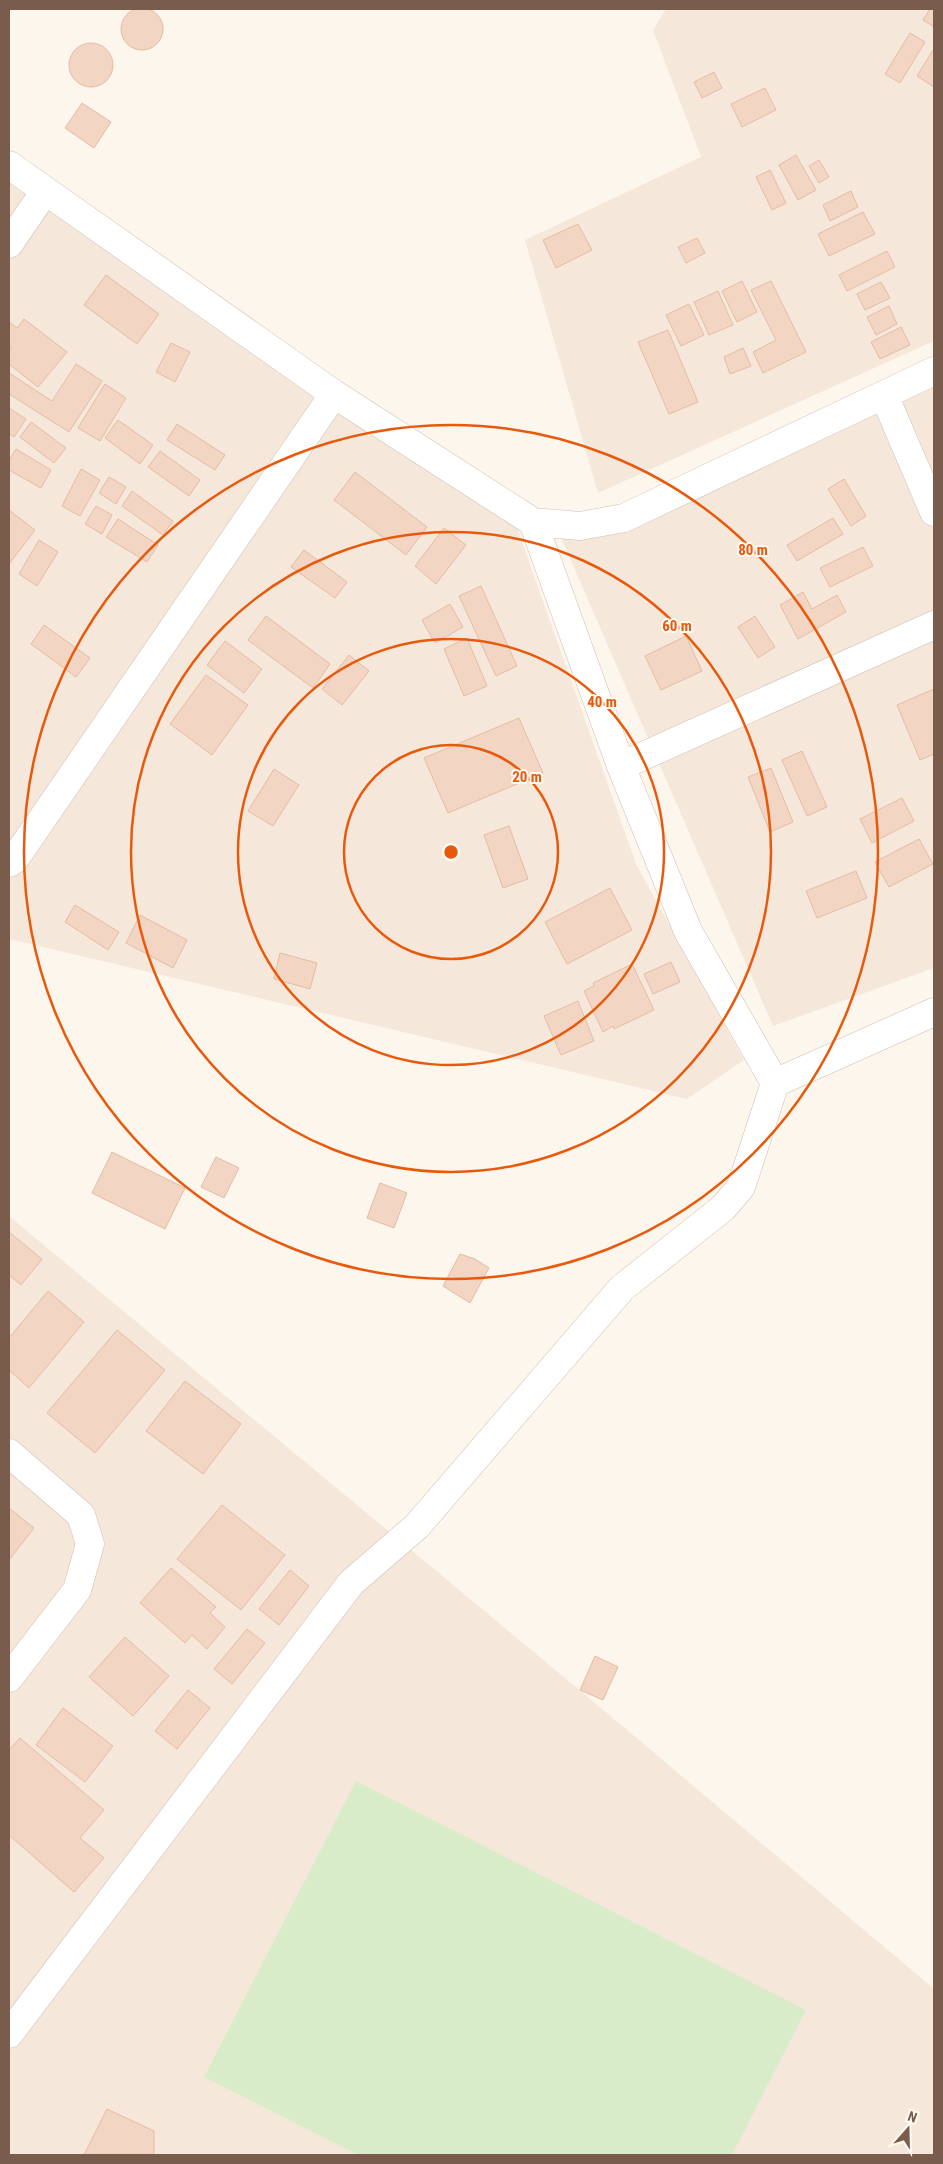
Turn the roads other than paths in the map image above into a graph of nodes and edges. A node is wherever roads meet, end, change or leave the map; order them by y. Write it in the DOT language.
graph roads {
  1 [pos="9,165"];
  2 [pos="45,191"];
  3 [pos="9,244"];
  4 [pos="934,370"];
  5 [pos="334,394"];
  6 [pos="884,395"];
  7 [pos="934,512"];
  8 [pos="534,522"];
  9 [pos="934,624"];
  10 [pos="621,766"];
  11 [pos="9,863"];
  12 [pos="934,1012"];
  13 [pos="775,1083"];
  14 [pos="9,1453"];
  15 [pos="9,1678"];
  16 [pos="9,2034"];
  1 -- 2 [label="street"];
  2 -- 3 [label="street"];
  2 -- 5 [label="street"];
  4 -- 6 [label="street"];
  5 -- 8 [label="street"];
  5 -- 11 [label="street"];
  6 -- 7 [label="street"];
  6 -- 8 [label="street"];
  8 -- 10 [label="street"];
  9 -- 10 [label="street"];
  10 -- 13 [label="street"];
  12 -- 13 [label="street"];
  13 -- 16 [label="street"];
  14 -- 15 [label="street"];
}
